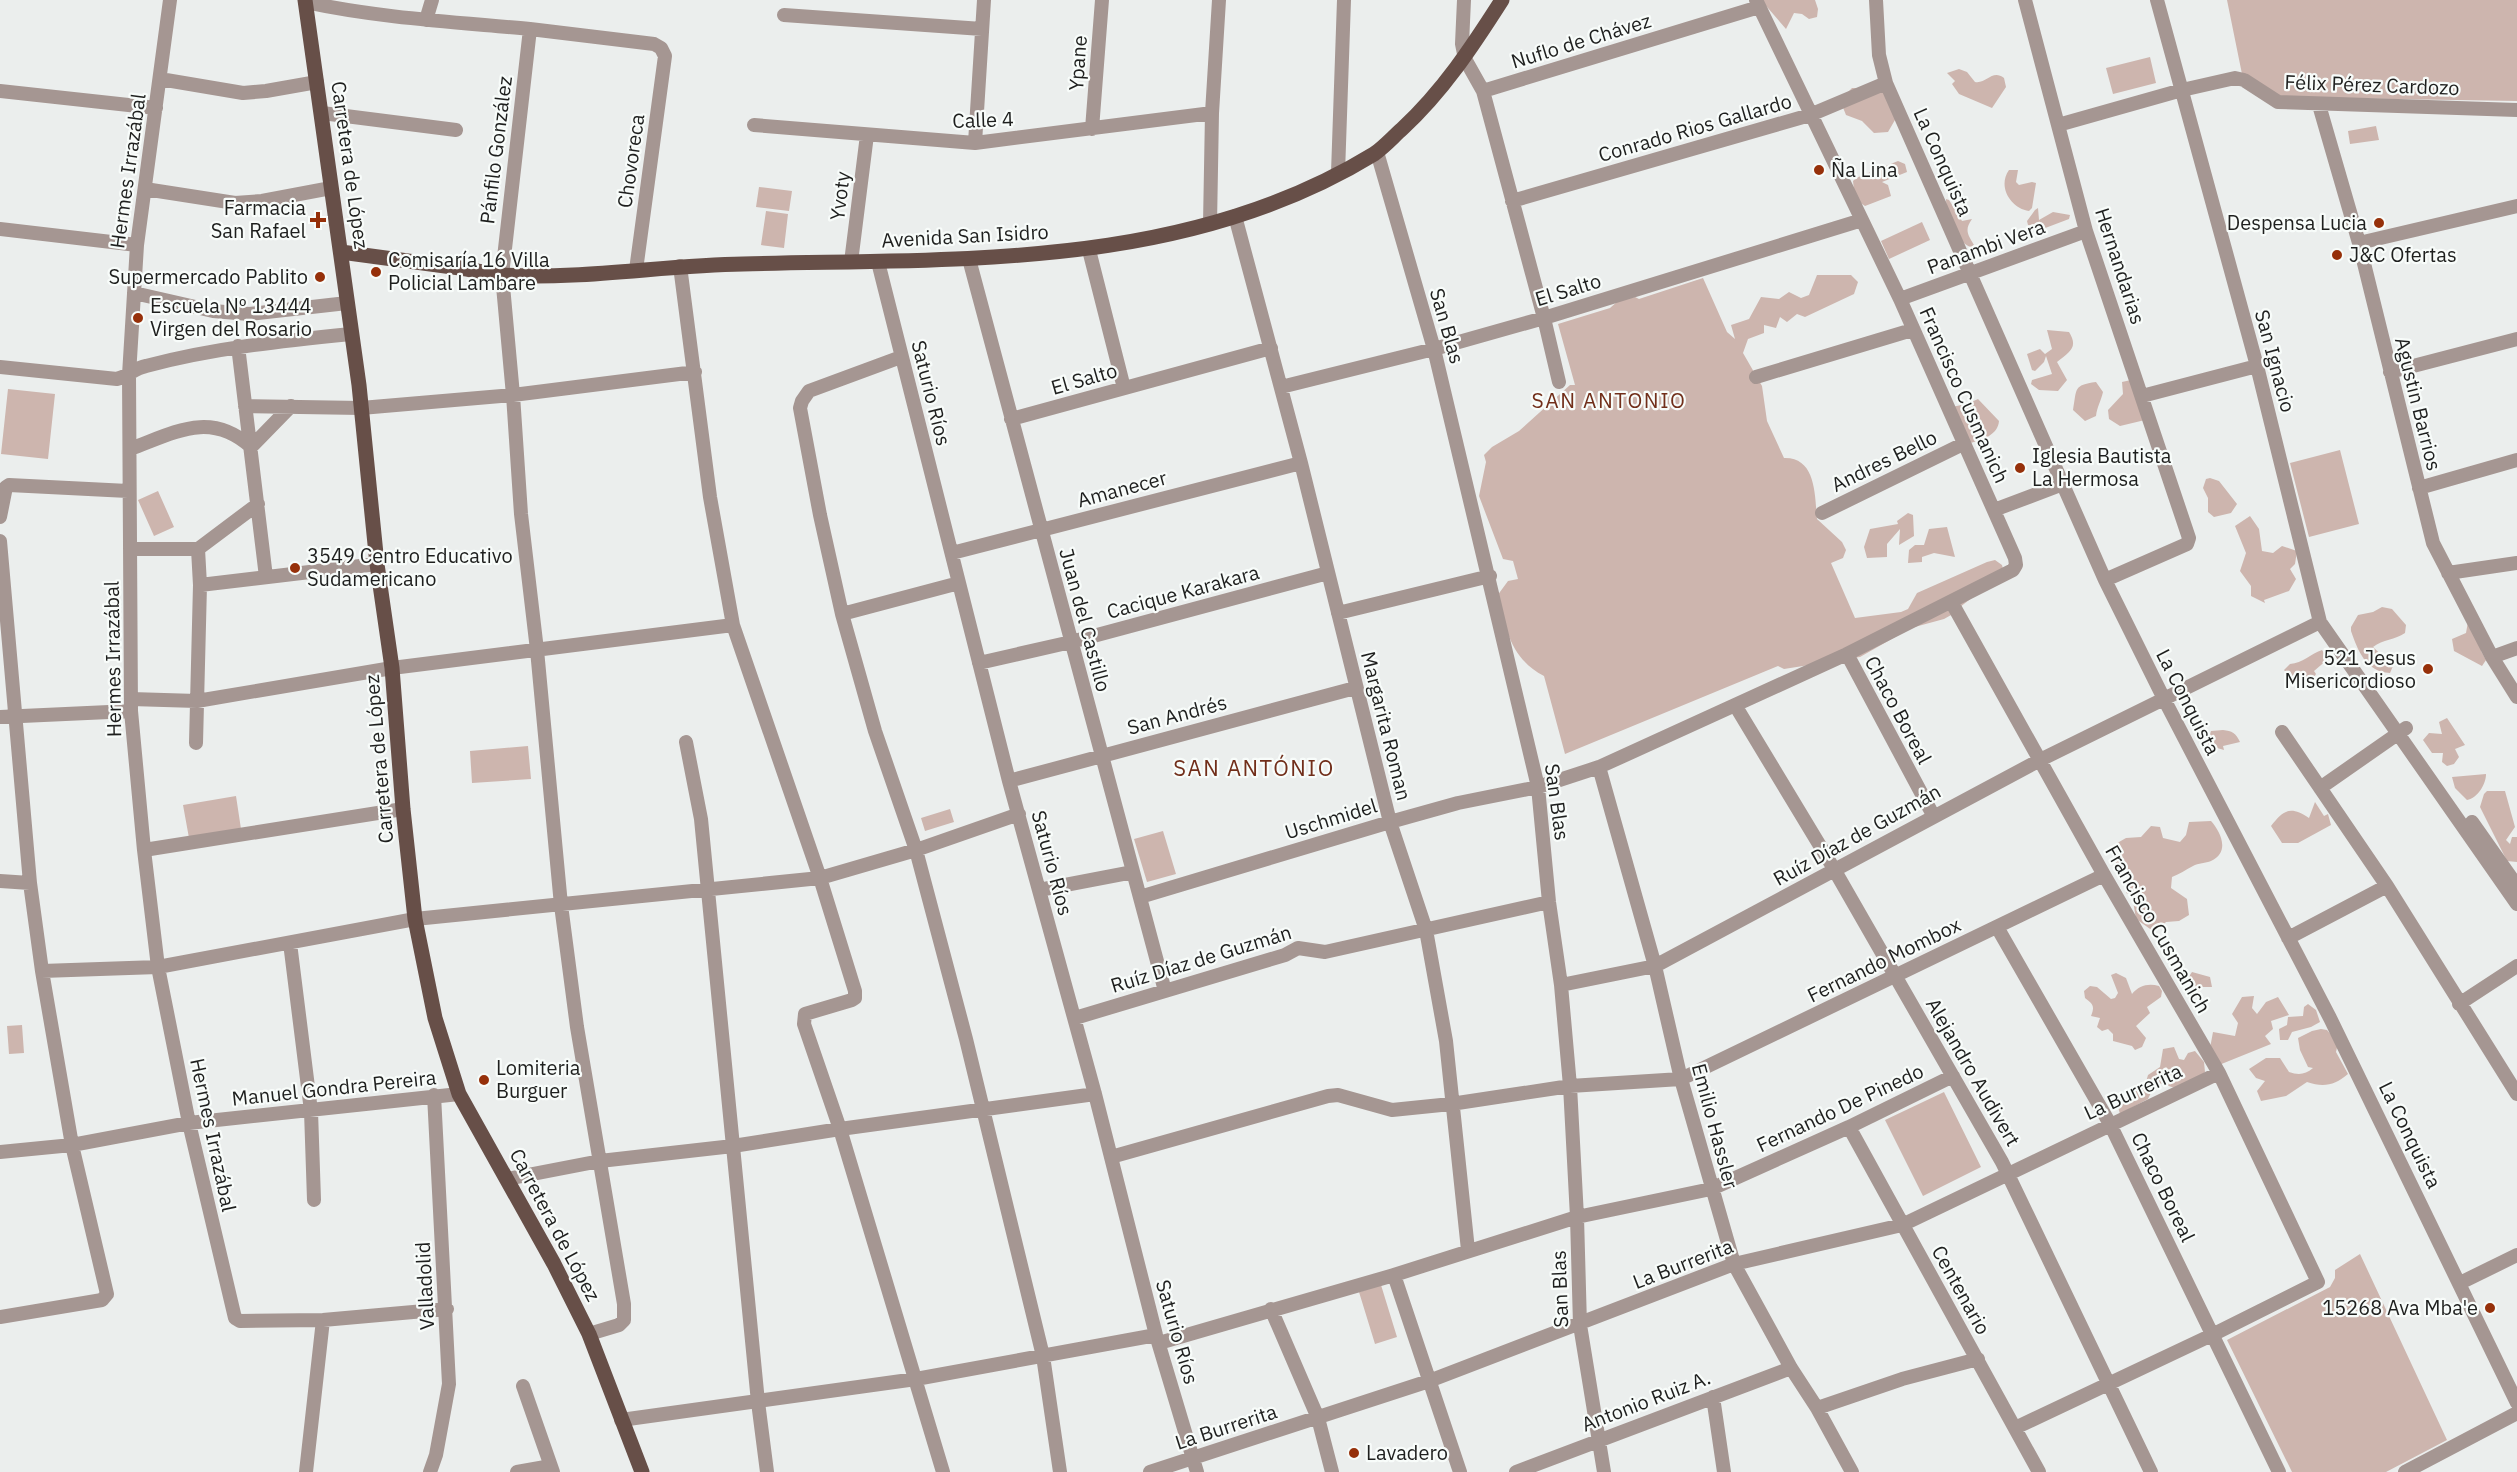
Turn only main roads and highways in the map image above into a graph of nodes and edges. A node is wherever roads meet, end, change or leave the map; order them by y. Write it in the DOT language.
graph roads {
  1 [pos="1502,0"];
  2 [pos="305,1"];
  3 [pos="341,252"];
  4 [pos="642,1472"];
  1 -- 3 [label="main road, Avenida San Isidro"];
  2 -- 3 [label="main road, Carretera de López"];
  3 -- 4 [label="main road, Carretera de López"];
}
